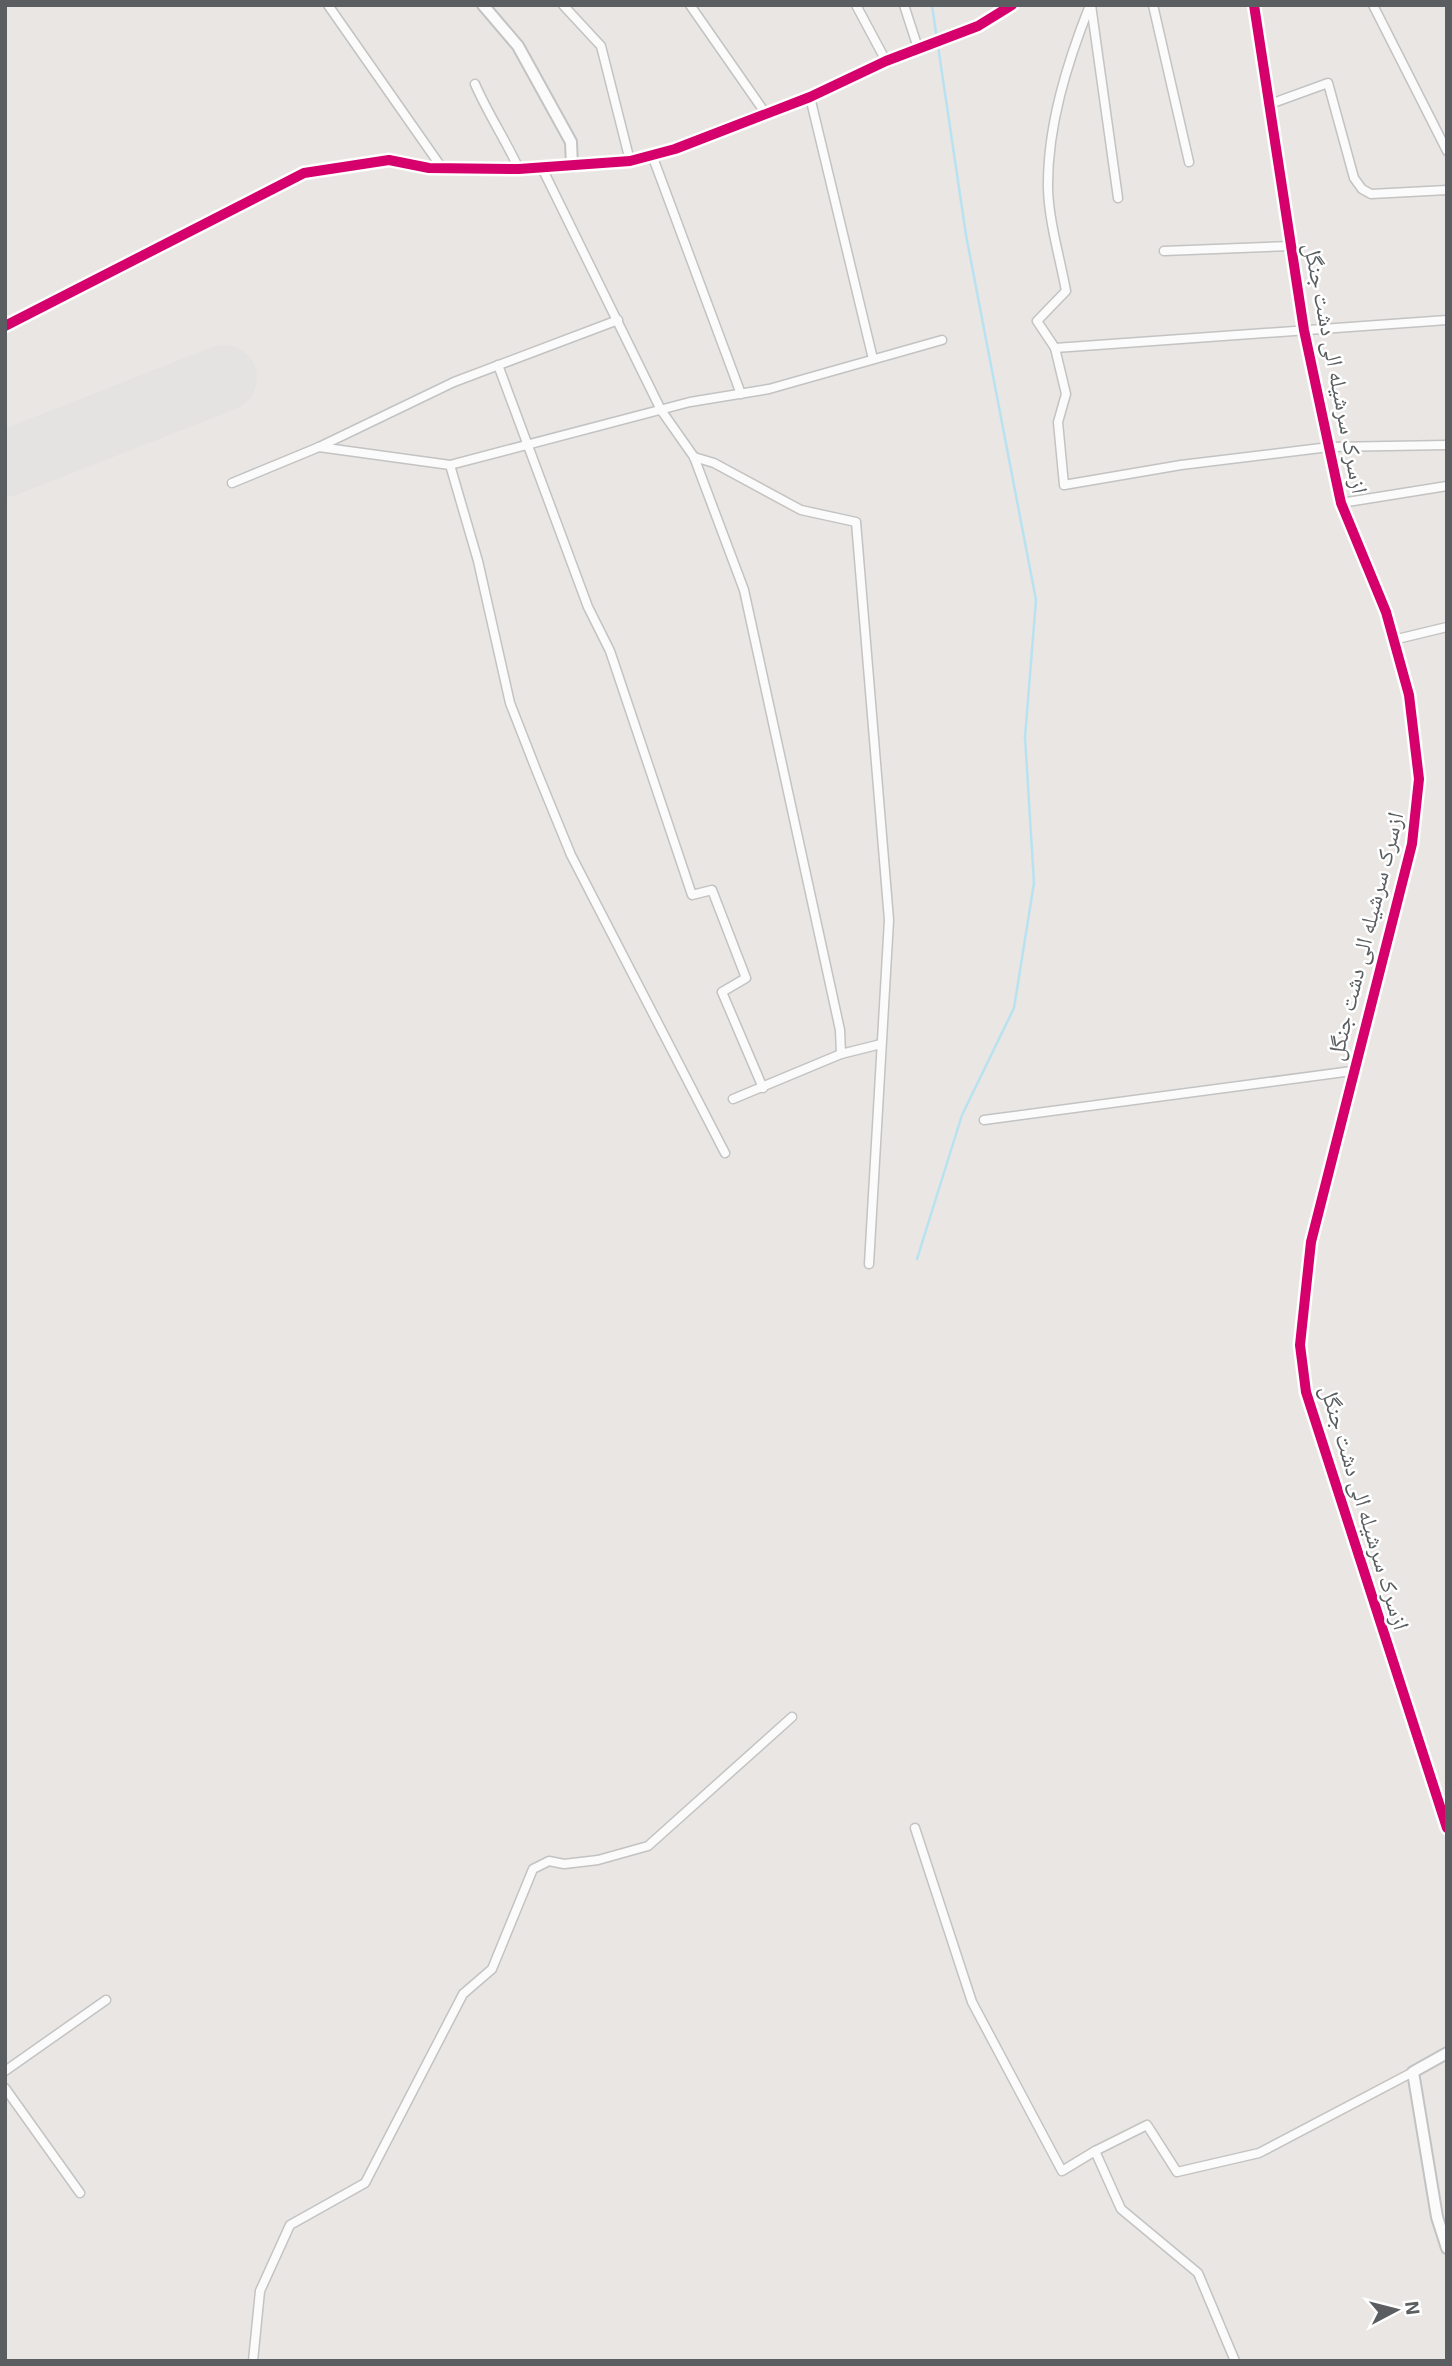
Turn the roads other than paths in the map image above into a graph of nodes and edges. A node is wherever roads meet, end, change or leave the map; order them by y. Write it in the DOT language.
graph roads {
  1 [pos="328,5"];
  2 [pos="483,5"];
  3 [pos="563,5"];
  4 [pos="690,5"];
  5 [pos="856,5"];
  6 [pos="904,5"];
  7 [pos="1012,5"];
  8 [pos="1091,5"];
  9 [pos="1153,5"];
  10 [pos="1254,5"];
  11 [pos="1373,5"];
  12 [pos="918,48"];
  13 [pos="886,61"];
  14 [pos="475,85"];
  15 [pos="810,97"];
  16 [pos="1270,104"];
  17 [pos="766,114"];
  18 [pos="1445,145"];
  19 [pos="652,155"];
  20 [pos="630,161"];
  21 [pos="1189,162"];
  22 [pos="572,166"];
  23 [pos="442,168"];
  24 [pos="542,168"];
  25 [pos="519,169"];
  26 [pos="1447,190"];
  27 [pos="1118,198"];
  28 [pos="1291,246"];
  29 [pos="1164,251"];
  30 [pos="618,320"];
  31 [pos="1447,320"];
  32 [pos="5,326"];
  33 [pos="1304,330"];
  34 [pos="942,340"];
  35 [pos="1055,348"];
  36 [pos="873,359"];
  37 [pos="498,365"];
  38 [pos="741,394"];
  39 [pos="661,410"];
  40 [pos="528,445"];
  41 [pos="1447,445"];
  42 [pos="318,447"];
  43 [pos="1329,447"];
  44 [pos="694,457"];
  45 [pos="450,465"];
  46 [pos="232,483"];
  47 [pos="1447,486"];
  48 [pos="1341,503"];
  49 [pos="1447,627"];
  50 [pos="1393,640"];
  51 [pos="881,1044"];
  52 [pos="841,1054"];
  53 [pos="1352,1072"];
  54 [pos="763,1088"];
  55 [pos="733,1099"];
  56 [pos="984,1120"];
  57 [pos="724,1153"];
  58 [pos="869,1264"];
  59 [pos="792,1717"];
  60 [pos="915,1828"];
  61 [pos="1447,1828"];
  62 [pos="106,2000"];
  63 [pos="1447,2053"];
  64 [pos="5,2071"];
  65 [pos="1413,2073"];
  66 [pos="5,2088"];
  67 [pos="1095,2151"];
  68 [pos="80,2193"];
  69 [pos="1447,2248"];
  70 [pos="253,2361"];
  71 [pos="1235,2361"];
  1 -- 23 [label="street"];
  2 -- 22 [label="street"];
  3 -- 20 [label="street"];
  4 -- 17 [label="street"];
  5 -- 13 [label="street"];
  6 -- 12 [label="street"];
  7 -- 12 [label="street"];
  8 -- 27 [label="street"];
  8 -- 35 [label="street"];
  9 -- 21 [label="street"];
  10 -- 16 [label="street, ازسرک سرشیله الی دشت جنگل"];
  11 -- 18 [label="street"];
  12 -- 13 [label="street"];
  13 -- 15 [label="street"];
  14 -- 25 [label="street"];
  15 -- 17 [label="street"];
  15 -- 36 [label="street"];
  16 -- 26 [label="street"];
  16 -- 28 [label="street, ازسرک سرشیله الی دشت جنگل"];
  17 -- 19 [label="street"];
  19 -- 20 [label="street"];
  19 -- 38 [label="street"];
  20 -- 22 [label="street"];
  22 -- 24 [label="street"];
  23 -- 25 [label="street"];
  23 -- 32 [label="street"];
  24 -- 25 [label="street"];
  24 -- 30 [label="street"];
  28 -- 29 [label="street"];
  28 -- 33 [label="street, ازسرک سرشیله الی دشت جنگل"];
  30 -- 37 [label="street"];
  30 -- 39 [label="street"];
  31 -- 33 [label="street"];
  33 -- 35 [label="street"];
  33 -- 43 [label="street, ازسرک سرشیله الی دشت جنگل"];
  34 -- 36 [label="street"];
  35 -- 43 [label="street"];
  36 -- 38 [label="street"];
  37 -- 40 [label="street"];
  37 -- 42 [label="street"];
  38 -- 39 [label="street"];
  39 -- 40 [label="street"];
  39 -- 44 [label="street"];
  40 -- 45 [label="street"];
  40 -- 54 [label="street"];
  41 -- 43 [label="street"];
  42 -- 45 [label="street"];
  42 -- 46 [label="street"];
  43 -- 48 [label="street, ازسرک سرشیله الی دشت جنگل"];
  44 -- 51 [label="street"];
  44 -- 52 [label="street"];
  45 -- 57 [label="street"];
  47 -- 48 [label="street"];
  48 -- 50 [label="street, ازسرک سرشیله الی دشت جنگل"];
  49 -- 50 [label="street"];
  50 -- 53 [label="street, ازسرک سرشیله الی دشت جنگل"];
  51 -- 52 [label="street"];
  51 -- 58 [label="street"];
  52 -- 54 [label="street"];
  53 -- 56 [label="street"];
  53 -- 61 [label="street, ازسرک سرشیله الی دشت جنگل"];
  54 -- 55 [label="street"];
  59 -- 70 [label="street"];
  60 -- 67 [label="street"];
  62 -- 64 [label="street"];
  63 -- 65 [label="street"];
  65 -- 67 [label="street"];
  65 -- 69 [label="street"];
  66 -- 68 [label="street"];
  67 -- 71 [label="street"];
}
